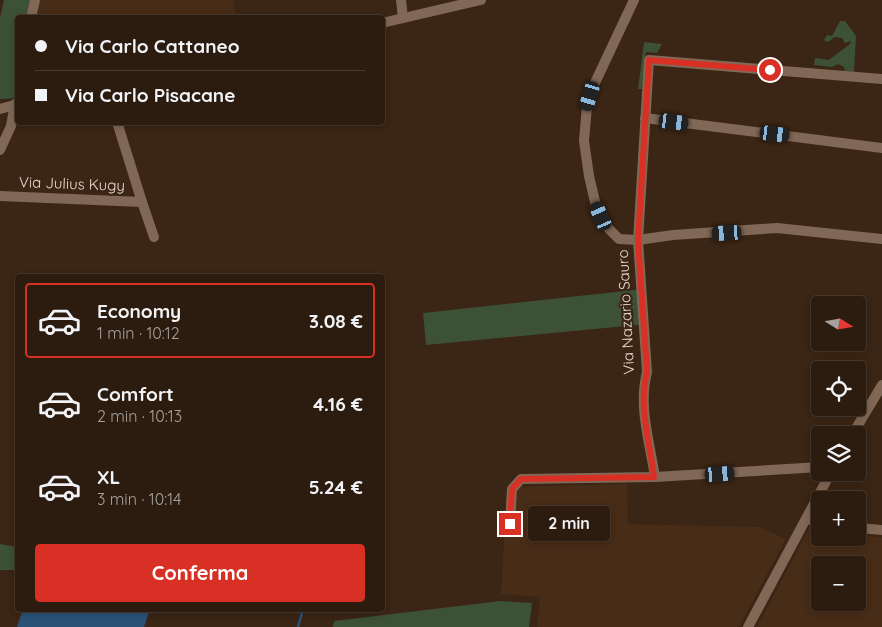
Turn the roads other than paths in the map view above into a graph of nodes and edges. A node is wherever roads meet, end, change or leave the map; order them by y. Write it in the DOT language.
graph roads {
  1 [pos="34,0"];
  2 [pos="401,0"];
  3 [pos="481,0"];
  4 [pos="634,0"];
  5 [pos="32,15"];
  6 [pos="403,18"];
  7 [pos="385,22"];
  8 [pos="882,79"];
  9 [pos="0,103"];
  10 [pos="14,105"];
  11 [pos="0,109"];
  12 [pos="645,118"];
  13 [pos="118,125"];
  14 [pos="882,148"];
  15 [pos="0,150"];
  16 [pos="0,196"];
  17 [pos="142,202"];
  18 [pos="154,236"];
  19 [pos="882,239"];
  20 [pos="638,240"];
  21 [pos="882,385"];
  22 [pos="857,426"];
  23 [pos="811,468"];
  24 [pos="654,477"];
  25 [pos="826,481"];
  26 [pos="806,519"];
  27 [pos="811,520"];
  28 [pos="510,524"];
  29 [pos="866,529"];
  30 [pos="882,530"];
  31 [pos="748,627"];
  1 -- 5 [label="street"];
  2 -- 6 [label="street"];
  3 -- 6 [label="street"];
  4 -- 20 [label="street, Via Nazario Sauro"];
  6 -- 7 [label="street"];
  8 -- 12 [label="street"];
  9 -- 10 [label="street"];
  10 -- 11 [label="street"];
  10 -- 15 [label="street"];
  12 -- 14 [label="street"];
  12 -- 20 [label="street"];
  13 -- 17 [label="street, Via Julius Kugy"];
  16 -- 17 [label="street, Via Julius Kugy"];
  17 -- 18 [label="street, Via Julius Kugy"];
  19 -- 20 [label="street"];
  20 -- 24 [label="street, Via Nazario Sauro"];
  21 -- 22 [label="street"];
  23 -- 24 [label="street"];
  24 -- 28 [label="street"];
  25 -- 26 [label="street"];
  26 -- 27 [label="street"];
  26 -- 31 [label="street"];
  29 -- 30 [label="street"];
}
